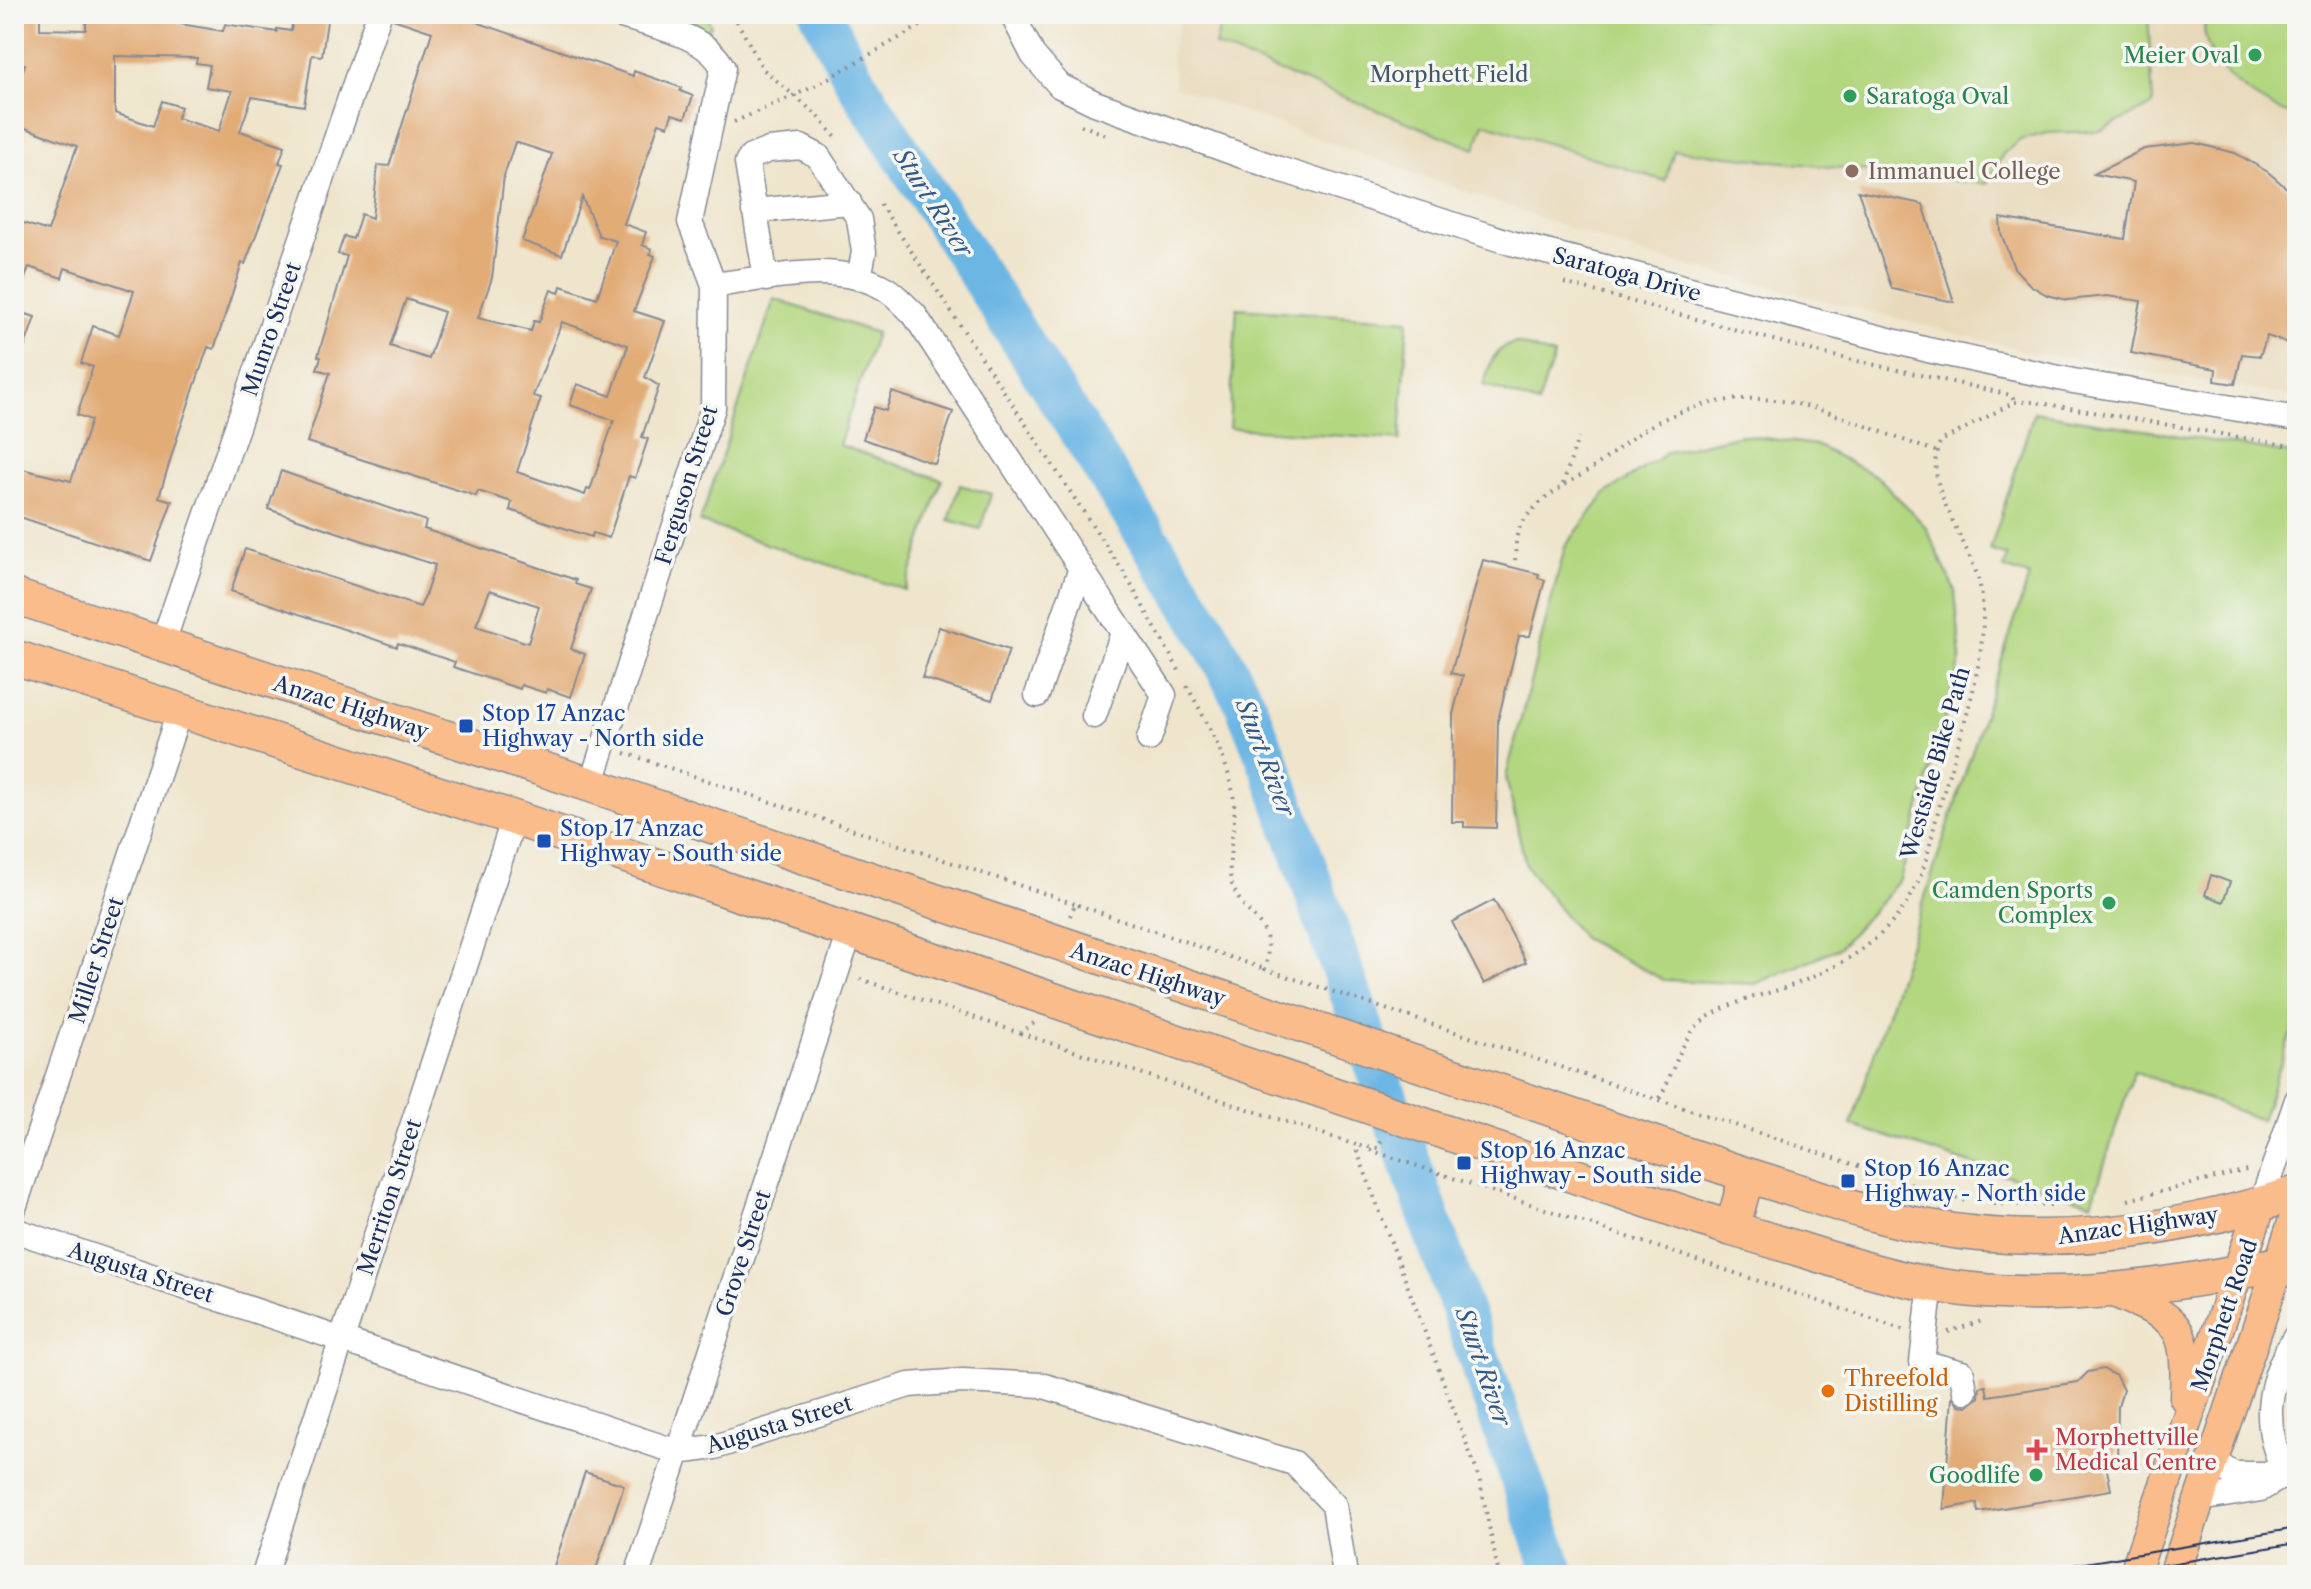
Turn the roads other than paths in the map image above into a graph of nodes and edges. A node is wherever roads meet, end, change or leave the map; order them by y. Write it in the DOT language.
graph roads {
  1 [pos="379,14"];
  2 [pos="615,14"];
  3 [pos="1012,14"];
  4 [pos="849,202"];
  5 [pos="754,211"];
  6 [pos="859,278"];
  7 [pos="766,279"];
  8 [pos="714,285"];
  9 [pos="2297,419"];
  10 [pos="1081,568"];
  11 [pos="14,596"];
  12 [pos="1123,633"];
  13 [pos="162,645"];
  14 [pos="16,657"];
  15 [pos="1037,695"];
  16 [pos="179,712"];
  17 [pos="1094,716"];
  18 [pos="1149,739"];
  19 [pos="591,785"];
  20 [pos="514,818"];
  21 [pos="738,835"];
  22 [pos="891,887"];
  23 [pos="850,932"];
  24 [pos="903,950"];
  25 [pos="2297,1100"];
  26 [pos="1747,1175"];
  27 [pos="2297,1193"];
  28 [pos="2261,1204"];
  29 [pos="14,1208"];
  30 [pos="2297,1211"];
  31 [pos="1732,1229"];
  32 [pos="14,1230"];
  33 [pos="2289,1261"];
  34 [pos="2238,1273"];
  35 [pos="1931,1283"];
  36 [pos="2112,1291"];
  37 [pos="2297,1334"];
  38 [pos="342,1338"];
  39 [pos="1965,1391"];
  40 [pos="2184,1432"];
  41 [pos="677,1452"];
  42 [pos="2213,1460"];
  43 [pos="2291,1473"];
  44 [pos="2200,1499"];
  45 [pos="264,1575"];
  46 [pos="637,1575"];
  47 [pos="1345,1575"];
  48 [pos="2134,1575"];
  49 [pos="2174,1575"];
  1 -- 13 [label="street, Munro Street"];
  2 -- 8 [label="street, Ferguson Street"];
  3 -- 9 [label="street, Saratoga Drive"];
  4 -- 5 [label="street"];
  4 -- 5 [label="street"];
  4 -- 6 [label="street"];
  5 -- 7 [label="street"];
  6 -- 7 [label="street"];
  6 -- 10 [label="street"];
  7 -- 8 [label="street"];
  8 -- 19 [label="street, Ferguson Street"];
  10 -- 12 [label="street"];
  10 -- 15 [label="street"];
  11 -- 13 [label="highway, Anzac Highway"];
  12 -- 17 [label="street"];
  12 -- 18 [label="street"];
  13 -- 19 [label="highway, Anzac Highway"];
  14 -- 16 [label="highway"];
  16 -- 20 [label="highway"];
  16 -- 29 [label="street, Miller Street"];
  19 -- 21 [label="highway, Anzac Highway"];
  20 -- 23 [label="highway"];
  20 -- 38 [label="street, Merriton Street"];
  21 -- 22 [label="highway, Anzac Highway"];
  21 -- 23 [label="highway"];
  22 -- 24 [label="highway"];
  22 -- 26 [label="highway, Anzac Highway"];
  23 -- 24 [label="highway"];
  23 -- 41 [label="street, Grove Street"];
  24 -- 31 [label="highway"];
  25 -- 28 [label="street, Morphett Road"];
  26 -- 28 [label="highway, Anzac Highway"];
  26 -- 31 [label="highway"];
  27 -- 28 [label="highway, Anzac Highway"];
  28 -- 34 [label="main road, Morphett Road"];
  30 -- 33 [label="main road, Morphett Road"];
  31 -- 35 [label="highway"];
  32 -- 38 [label="street, Augusta Street"];
  33 -- 34 [label="highway"];
  33 -- 42 [label="main road, Morphett Road"];
  34 -- 36 [label="highway"];
  34 -- 40 [label="main road, Morphett Road"];
  35 -- 36 [label="highway"];
  35 -- 39 [label="street"];
  36 -- 40 [label="main road"];
  37 -- 43 [label="street"];
  38 -- 41 [label="street, Augusta Street"];
  38 -- 45 [label="street, Merriton Street"];
  40 -- 48 [label="main road, Morphett Road"];
  41 -- 46 [label="street, Grove Street"];
  41 -- 47 [label="street, Augusta Street"];
  42 -- 43 [label="street"];
  42 -- 44 [label="main road, Morphett Road"];
  43 -- 44 [label="street"];
  44 -- 49 [label="main road, Morphett Road"];
}
